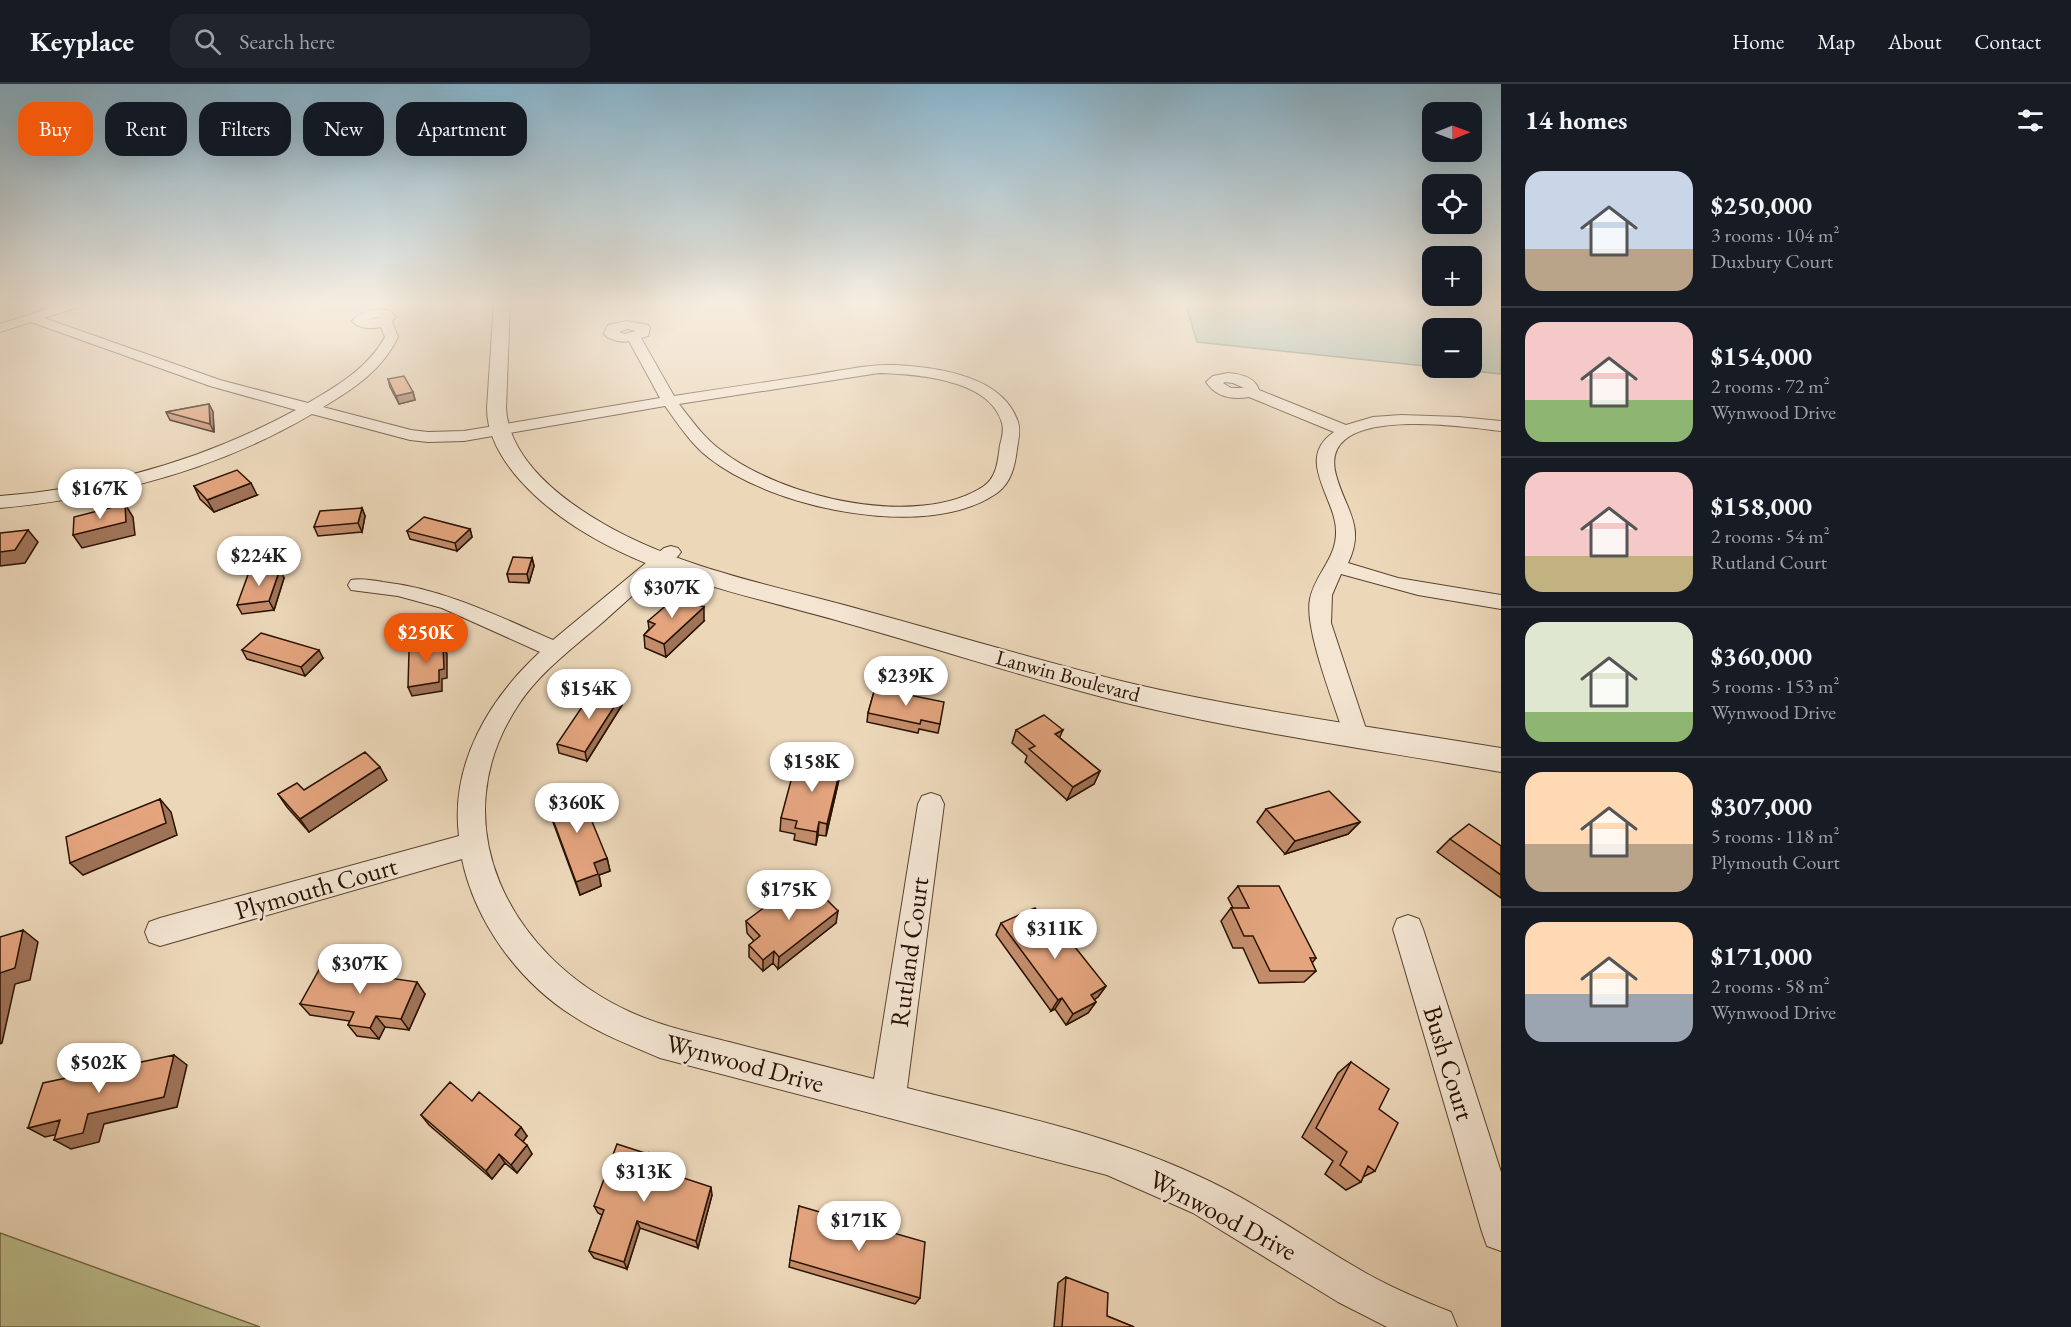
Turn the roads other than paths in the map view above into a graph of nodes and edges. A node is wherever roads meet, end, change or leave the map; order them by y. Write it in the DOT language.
graph roads {
  1 [pos="149,360"];
  2 [pos="379,360"];
  3 [pos="499,360"];
  4 [pos="509,360"];
  5 [pos="646,360"];
  6 [pos="1250,392"];
  7 [pos="669,401"];
  8 [pos="309,407"];
  9 [pos="1501,426"];
  10 [pos="506,430"];
  11 [pos="1347,431"];
  12 [pos="0,502"];
  13 [pos="666,556"];
  14 [pos="1338,566"];
  15 [pos="358,585"];
  16 [pos="1501,602"];
  17 [pos="555,650"];
  18 [pos="1354,729"];
  19 [pos="1501,748"];
  20 [pos="1501,760"];
  21 [pos="931,804"];
  22 [pos="472,844"];
  23 [pos="1408,929"];
  24 [pos="160,932"];
  25 [pos="888,1101"];
  26 [pos="1501,1232"];
  27 [pos="1436,1327"];
  1 -- 8 [label="street"];
  2 -- 8 [label="street"];
  3 -- 10 [label="street, Lanwin Boulevard"];
  4 -- 10 [label="street, Lanwin Boulevard"];
  5 -- 7 [label="street"];
  6 -- 11 [label="street"];
  7 -- 7 [label="street"];
  7 -- 10 [label="street"];
  8 -- 10 [label="street"];
  8 -- 12 [label="street"];
  9 -- 11 [label="street"];
  10 -- 13 [label="street, Lanwin Boulevard"];
  11 -- 14 [label="street"];
  13 -- 17 [label="street, Wynwood Drive"];
  13 -- 18 [label="street, Lanwin Boulevard"];
  14 -- 16 [label="street"];
  14 -- 18 [label="street"];
  15 -- 17 [label="street"];
  17 -- 22 [label="street, Wynwood Drive"];
  18 -- 19 [label="street, Lanwin Boulevard"];
  18 -- 20 [label="street, Lanwin Boulevard"];
  21 -- 25 [label="street, Rutland Court"];
  22 -- 24 [label="street, Plymouth Court"];
  22 -- 25 [label="street, Wynwood Drive"];
  23 -- 26 [label="street, Bush Court"];
  25 -- 27 [label="street, Wynwood Drive"];
}
